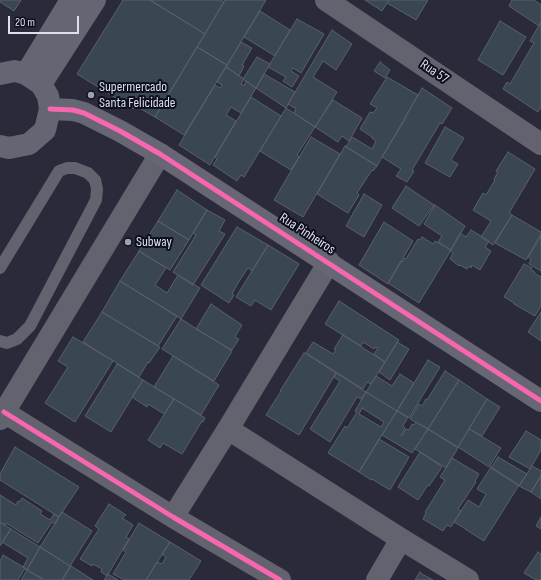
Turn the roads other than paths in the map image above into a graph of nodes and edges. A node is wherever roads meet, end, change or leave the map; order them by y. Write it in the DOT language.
graph roads {
  1 [pos="71,0"];
  2 [pos="95,0"];
  3 [pos="326,0"];
  4 [pos="16,73"];
  5 [pos="50,109"];
  6 [pos="541,144"];
  7 [pos="3,153"];
  8 [pos="160,154"];
  9 [pos="329,262"];
  10 [pos="0,268"];
  11 [pos="0,341"];
  12 [pos="541,401"];
  13 [pos="2,416"];
  14 [pos="228,429"];
  15 [pos="173,517"];
  16 [pos="401,538"];
  17 [pos="280,580"];
  18 [pos="377,580"];
  19 [pos="468,580"];
  1 -- 4 [label="main road"];
  2 -- 4 [label="main road"];
  3 -- 6 [label="street, Rua 57"];
  4 -- 5 [label="main road"];
  5 -- 7 [label="main road"];
  5 -- 8 [label="street, Rua Pinheiros"];
  8 -- 9 [label="street, Rua Pinheiros"];
  8 -- 13 [label="street"];
  9 -- 12 [label="street, Rua Pinheiros"];
  9 -- 14 [label="street"];
  10 -- 11 [label="lane"];
  13 -- 15 [label="street"];
  14 -- 15 [label="street"];
  14 -- 16 [label="street"];
  15 -- 17 [label="street"];
  16 -- 18 [label="street"];
  16 -- 19 [label="street"];
}
